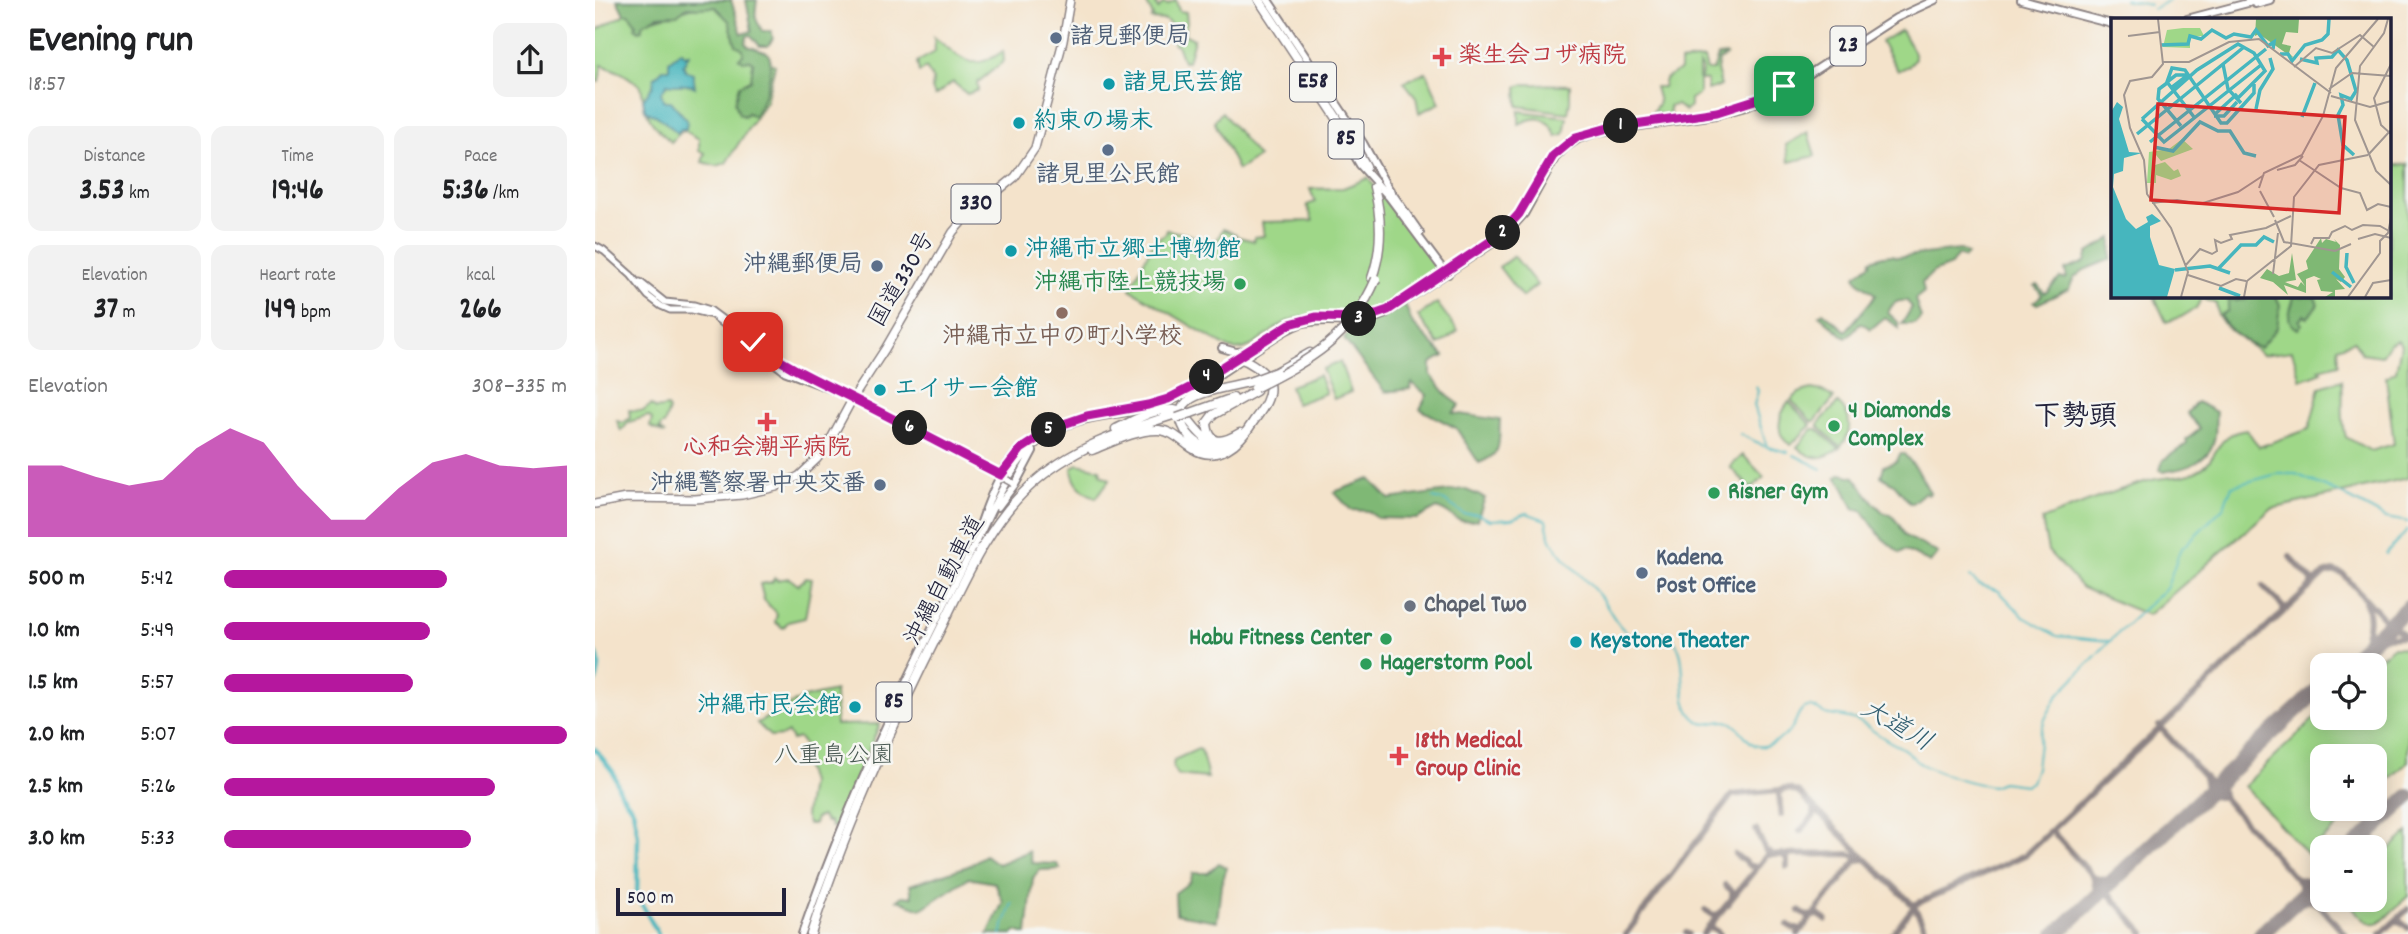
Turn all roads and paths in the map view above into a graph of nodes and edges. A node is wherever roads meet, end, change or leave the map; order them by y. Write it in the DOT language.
graph roads {
  1 [pos="1068,0"];
  2 [pos="1261,0"];
  3 [pos="1926,0"];
  4 [pos="1935,0"];
  5 [pos="2021,0"];
  6 [pos="2033,0"];
  7 [pos="2259,0"];
  8 [pos="2270,0"];
  9 [pos="2190,18"];
  10 [pos="2202,18"];
  11 [pos="2111,22"];
  12 [pos="2111,22"];
  13 [pos="1367,165"];
  14 [pos="1377,190"];
  15 [pos="595,246"];
  16 [pos="1447,272"];
  17 [pos="1374,278"];
  18 [pos="1222,348"];
  19 [pos="1319,348"];
  20 [pos="1250,351"];
  21 [pos="1239,359"];
  22 [pos="1252,365"];
  23 [pos="1254,386"];
  24 [pos="853,398"];
  25 [pos="1183,413"];
  26 [pos="1058,429"];
  27 [pos="1240,433"];
  28 [pos="1034,441"];
  29 [pos="1236,443"];
  30 [pos="1076,456"];
  31 [pos="1002,475"];
  32 [pos="1014,482"];
  33 [pos="1032,486"];
  34 [pos="595,504"];
  35 [pos="981,529"];
  36 [pos="800,934"];
  37 [pos="812,934"];
  1 -- 24 [label="highway, 国道330号 / 330"];
  2 -- 13 [label="highway, E58"];
  2 -- 16 [label="main road, 85"];
  2 -- 16 [label="main road, 85"];
  3 -- 16 [label="main road, 23"];
  4 -- 16 [label="main road, 23"];
  5 -- 11 [label="main road"];
  6 -- 12 [label="main road"];
  7 -- 9 [label="main road"];
  8 -- 10 [label="main road"];
  14 -- 17 [label="highway, 沖縄自動車道"];
  15 -- 24 [label="main road"];
  16 -- 20 [label="main road, 85"];
  17 -- 19 [label="highway, 沖縄自動車道, bridge"];
  17 -- 23 [label="highway, 沖縄自動車道, bridge"];
  18 -- 20 [label="main road"];
  19 -- 23 [label="highway, 沖縄自動車道, bridge"];
  19 -- 23 [label="highway, bridge"];
  20 -- 21 [label="main road, 85"];
  20 -- 22 [label="highway"];
  21 -- 22 [label="highway"];
  21 -- 26 [label="main road, 85"];
  21 -- 27 [label="highway"];
  21 -- 28 [label="main road, 85"];
  22 -- 29 [label="highway"];
  23 -- 25 [label="highway, 沖縄自動車道"];
  23 -- 27 [label="highway"];
  23 -- 29 [label="highway"];
  24 -- 31 [label="main road"];
  24 -- 34 [label="highway, 国道330号 / 330"];
  25 -- 27 [label="highway"];
  25 -- 30 [label="highway, 沖縄自動車道"];
  25 -- 33 [label="highway, 沖縄自動車道"];
  26 -- 32 [label="main road"];
  26 -- 35 [label="main road, 85"];
  28 -- 31 [label="main road"];
  28 -- 35 [label="main road, 85"];
  29 -- 30 [label="highway"];
  30 -- 33 [label="highway, 沖縄自動車道"];
  31 -- 32 [label="main road, bridge"];
  31 -- 35 [label="main road"];
  32 -- 35 [label="main road"];
  33 -- 37 [label="highway, 沖縄自動車道"];
  35 -- 36 [label="main road, 85"];
}
